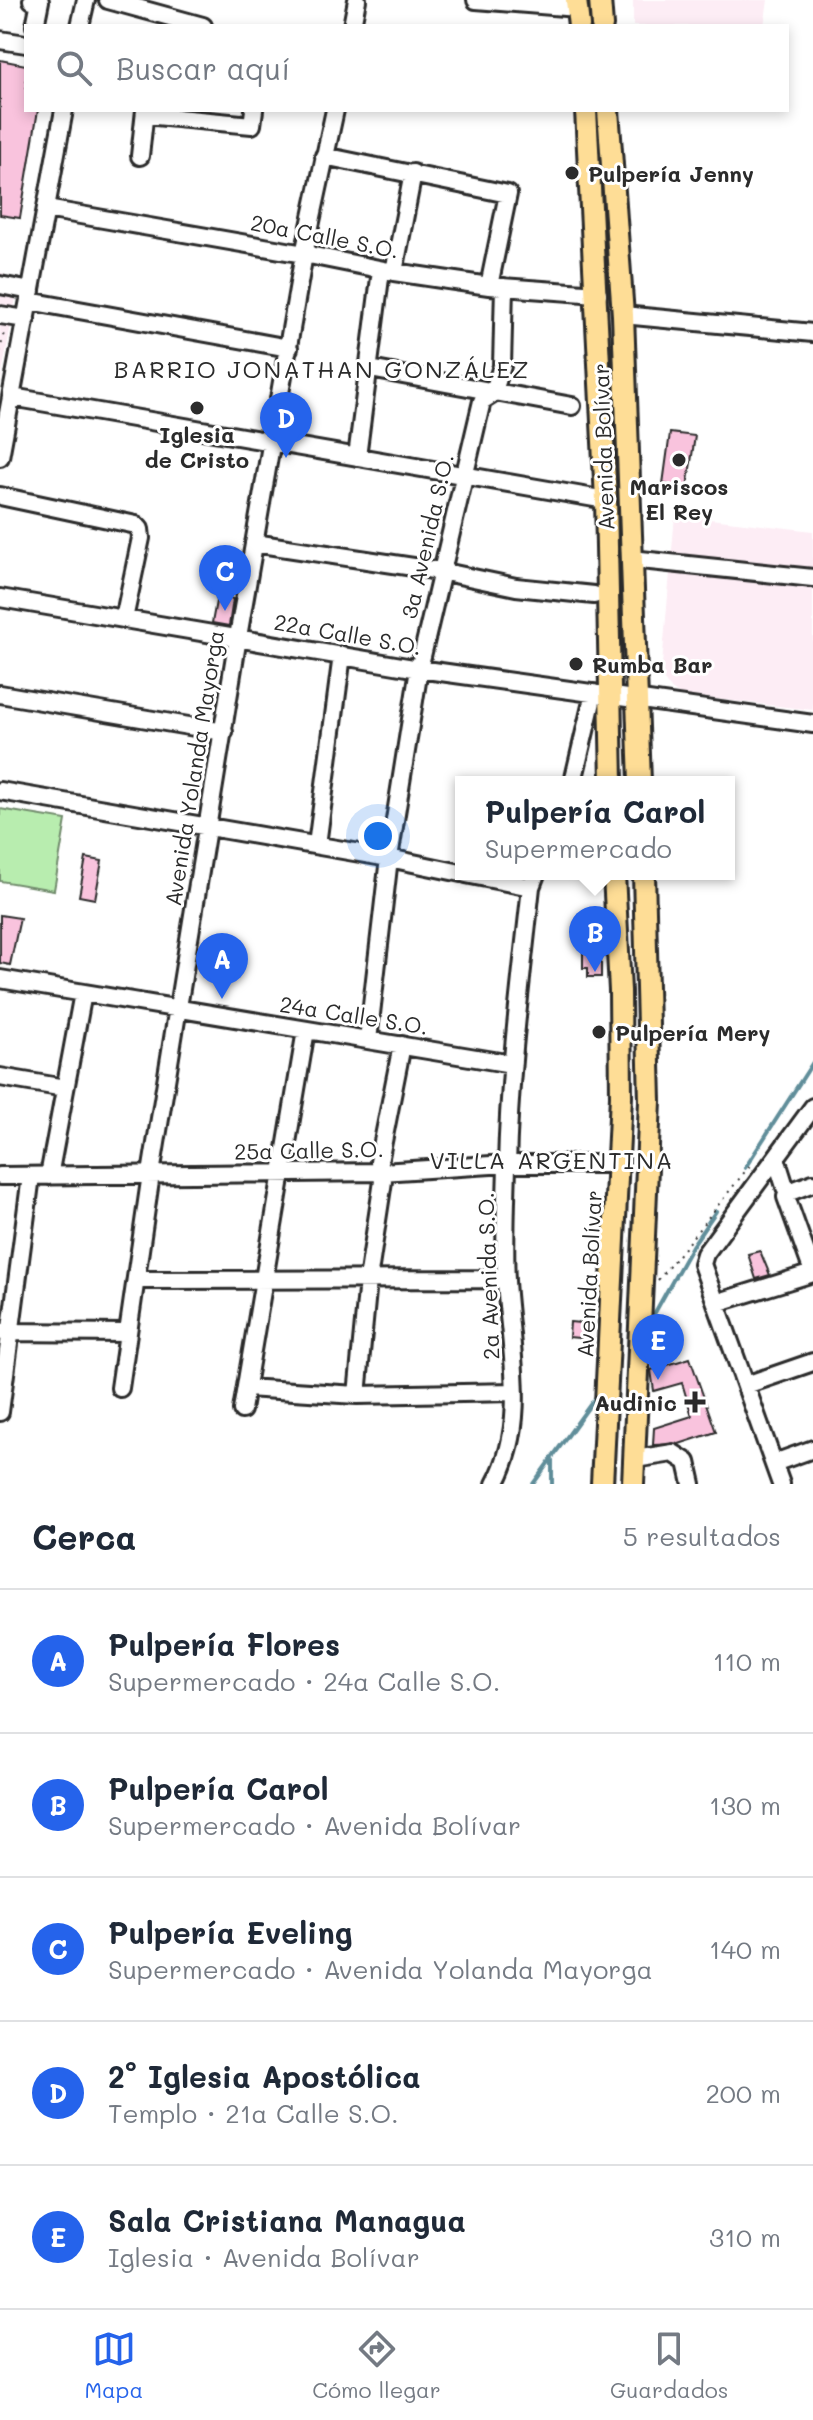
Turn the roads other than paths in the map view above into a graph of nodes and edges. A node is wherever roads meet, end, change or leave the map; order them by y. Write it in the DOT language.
graph roads {
  1 [pos="37,0"];
  2 [pos="86,0"];
  3 [pos="108,0"];
  4 [pos="357,0"];
  5 [pos="476,0"];
  6 [pos="600,0"];
  7 [pos="577,11"];
  8 [pos="155,19"];
  9 [pos="35,24"];
  10 [pos="80,24"];
  11 [pos="189,24"];
  12 [pos="352,24"];
  13 [pos="602,24"];
  14 [pos="0,40"];
  15 [pos="24,44"];
  16 [pos="64,112"];
  17 [pos="145,112"];
  18 [pos="254,112"];
  19 [pos="335,112"];
  20 [pos="586,112"];
  21 [pos="608,112"];
  22 [pos="140,156"];
  23 [pos="324,156"];
  24 [pos="413,173"];
  25 [pos="46,209"];
  26 [pos="304,254"];
  27 [pos="387,271"];
  28 [pos="0,285"];
  29 [pos="497,287"];
  30 [pos="598,294"];
  31 [pos="30,296"];
  32 [pos="0,315"];
  33 [pos="623,315"];
  34 [pos="26,319"];
  35 [pos="813,333"];
  36 [pos="289,348"];
  37 [pos="370,369"];
  38 [pos="493,394"];
  39 [pos="12,397"];
  40 [pos="572,406"];
  41 [pos="272,442"];
  42 [pos="0,457"];
  43 [pos="357,457"];
  44 [pos="464,476"];
  45 [pos="0,496"];
  46 [pos="606,500"];
  47 [pos="254,543"];
  48 [pos="631,559"];
  49 [pos="440,571"];
  50 [pos="813,578"];
  51 [pos="594,595"];
  52 [pos="0,598"];
  53 [pos="124,619"];
  54 [pos="238,637"];
  55 [pos="342,655"];
  56 [pos="419,669"];
  57 [pos="0,694"];
  58 [pos="602,694"];
  59 [pos="636,699"];
  60 [pos="813,724"];
  61 [pos="224,732"];
  62 [pos="575,776"];
  63 [pos="611,776"];
  64 [pos="640,776"];
  65 [pos="0,791"];
  66 [pos="208,827"];
  67 [pos="317,845"];
  68 [pos="389,858"];
  69 [pos="455,872"];
  70 [pos="614,880"];
  71 [pos="644,880"];
  72 [pos="533,881"];
  73 [pos="0,979"];
  74 [pos="83,993"];
  75 [pos="177,1008"];
  76 [pos="306,1030"];
  77 [pos="368,1040"];
  78 [pos="402,1045"];
  79 [pos="512,1064"];
  80 [pos="0,1077"];
  81 [pos="65,1088"];
  82 [pos="813,1107"];
  83 [pos="649,1124"];
  84 [pos="776,1158"];
  85 [pos="507,1164"];
  86 [pos="618,1164"];
  87 [pos="282,1172"];
  88 [pos="381,1172"];
  89 [pos="151,1174"];
  90 [pos="0,1176"];
  91 [pos="31,1176"];
  92 [pos="49,1176"];
  93 [pos="813,1183"];
  94 [pos="787,1193"];
  95 [pos="646,1215"];
  96 [pos="813,1272"];
  97 [pos="264,1279"];
  98 [pos="506,1279"];
  99 [pos="136,1280"];
  100 [pos="368,1280"];
  101 [pos="716,1303"];
  102 [pos="5,1332"];
  103 [pos="128,1333"];
  104 [pos="813,1362"];
  105 [pos="746,1385"];
  106 [pos="120,1388"];
  107 [pos="246,1388"];
  108 [pos="515,1392"];
  109 [pos="357,1395"];
  110 [pos="242,1410"];
  111 [pos="0,1412"];
  112 [pos="813,1449"];
  113 [pos="635,1459"];
  114 [pos="774,1463"];
  115 [pos="495,1484"];
  116 [pos="602,1484"];
  117 [pos="633,1484"];
  118 [pos="692,1484"];
  119 [pos="781,1484"];
  1 -- 9 [label="street"];
  2 -- 10 [label="street"];
  3 -- 8 [label="street"];
  4 -- 12 [label="street"];
  5 -- 7 [label="street"];
  6 -- 13 [label="main road"];
  8 -- 11 [label="street"];
  14 -- 15 [label="street"];
  16 -- 25 [label="street"];
  17 -- 18 [label="street"];
  17 -- 22 [label="street"];
  19 -- 23 [label="street, Avenida Yolanda Mayorga"];
  20 -- 30 [label="main road, Avenida Bolívar"];
  21 -- 33 [label="main road, Avenida Bolívar"];
  23 -- 24 [label="street"];
  23 -- 26 [label="street, Avenida Yolanda Mayorga"];
  24 -- 27 [label="street"];
  24 -- 29 [label="street, 3a Avenida S.O."];
  25 -- 26 [label="street, 20a Calle S.O."];
  25 -- 31 [label="street"];
  26 -- 27 [label="street, 20a Calle S.O."];
  26 -- 36 [label="street, Avenida Yolanda Mayorga"];
  27 -- 29 [label="street, 20a Calle S.O."];
  27 -- 37 [label="street"];
  28 -- 31 [label="street"];
  29 -- 30 [label="street, 20a Calle S.O."];
  29 -- 38 [label="street, 3a Avenida S.O."];
  30 -- 46 [label="main road, Avenida Bolívar"];
  31 -- 34 [label="street"];
  31 -- 36 [label="street"];
  32 -- 34 [label="street"];
  33 -- 35 [label="street"];
  33 -- 48 [label="main road, Avenida Bolívar"];
  34 -- 39 [label="street"];
  36 -- 41 [label="street, Avenida Yolanda Mayorga"];
  37 -- 38 [label="street"];
  37 -- 43 [label="street"];
  38 -- 40 [label="street"];
  38 -- 44 [label="street, 3a Avenida S.O."];
  39 -- 41 [label="street"];
  39 -- 42 [label="street"];
  41 -- 43 [label="street"];
  41 -- 47 [label="street, Avenida Yolanda Mayorga"];
  43 -- 44 [label="street"];
  44 -- 46 [label="street"];
  44 -- 49 [label="street, 3a Avenida S.O."];
  45 -- 53 [label="street"];
  46 -- 58 [label="main road, Avenida Bolívar"];
  47 -- 49 [label="street"];
  47 -- 54 [label="street, Avenida Yolanda Mayorga"];
  48 -- 50 [label="street"];
  48 -- 59 [label="main road, Avenida Bolívar"];
  49 -- 51 [label="street"];
  49 -- 56 [label="street, 3a Avenida S.O."];
  52 -- 53 [label="street, 22a Calle S.O."];
  53 -- 54 [label="street, 22a Calle S.O."];
  54 -- 55 [label="street, 22a Calle S.O."];
  54 -- 61 [label="street, Avenida Yolanda Mayorga"];
  55 -- 56 [label="street, 22a Calle S.O."];
  55 -- 67 [label="street"];
  56 -- 58 [label="street, 22a Calle S.O."];
  56 -- 68 [label="street, 3a Avenida S.O."];
  57 -- 61 [label="street"];
  58 -- 59 [label="street"];
  58 -- 62 [label="street"];
  58 -- 63 [label="main road, Avenida Bolívar"];
  59 -- 60 [label="street"];
  59 -- 64 [label="main road, Avenida Bolívar"];
  61 -- 66 [label="street, Avenida Yolanda Mayorga"];
  65 -- 66 [label="street"];
  66 -- 67 [label="street"];
  66 -- 75 [label="street, Avenida Yolanda Mayorga"];
  67 -- 68 [label="street"];
  68 -- 69 [label="street"];
  68 -- 77 [label="street, 3a Avenida S.O."];
  70 -- 86 [label="main road, Avenida Bolívar"];
  71 -- 83 [label="main road"];
  72 -- 79 [label="street, 2a Avenida S.O."];
  73 -- 74 [label="street, 24a Calle S.O."];
  74 -- 75 [label="street, 24a Calle S.O."];
  74 -- 81 [label="street"];
  75 -- 76 [label="street, 24a Calle S.O."];
  75 -- 89 [label="street, Avenida Yolanda Mayorga"];
  76 -- 77 [label="street, 24a Calle S.O."];
  76 -- 87 [label="street"];
  77 -- 78 [label="street, 24a Calle S.O."];
  78 -- 79 [label="street, 24a Calle S.O."];
  78 -- 88 [label="street"];
  79 -- 85 [label="street, 2a Avenida S.O."];
  80 -- 81 [label="street"];
  81 -- 92 [label="street"];
  82 -- 84 [label="street"];
  83 -- 86 [label="main road"];
  83 -- 95 [label="main road"];
  84 -- 94 [label="street"];
  84 -- 101 [label="street"];
  85 -- 86 [label="street, 25a Calle S.O."];
  85 -- 88 [label="street, 25a Calle S.O."];
  85 -- 98 [label="street, 2a Avenida S.O."];
  86 -- 95 [label="main road"];
  86 -- 116 [label="main road, Avenida Bolívar"];
  87 -- 88 [label="street, 25a Calle S.O."];
  87 -- 89 [label="street, 25a Calle S.O."];
  87 -- 97 [label="street"];
  88 -- 100 [label="street"];
  89 -- 92 [label="street, 25a Calle S.O."];
  89 -- 99 [label="street, Avenida Yolanda Mayorga"];
  90 -- 91 [label="street, 25a Calle S.O."];
  91 -- 92 [label="street, 25a Calle S.O."];
  91 -- 102 [label="street"];
  93 -- 94 [label="street"];
  94 -- 96 [label="street"];
  95 -- 113 [label="main road"];
  96 -- 101 [label="street"];
  97 -- 99 [label="street"];
  97 -- 100 [label="street"];
  97 -- 107 [label="street"];
  98 -- 100 [label="street"];
  98 -- 108 [label="street, 2a Avenida S.O."];
  99 -- 103 [label="street, Avenida Yolanda Mayorga"];
  100 -- 109 [label="street"];
  101 -- 105 [label="street"];
  102 -- 103 [label="street"];
  102 -- 111 [label="street"];
  103 -- 106 [label="street, Avenida Yolanda Mayorga"];
  104 -- 105 [label="street"];
  105 -- 114 [label="street"];
  107 -- 109 [label="street"];
  107 -- 110 [label="street"];
  108 -- 109 [label="street"];
  108 -- 115 [label="street, 2a Avenida S.O."];
  112 -- 114 [label="street"];
  113 -- 117 [label="main road"];
  113 -- 118 [label="street"];
  114 -- 119 [label="street"];
}
